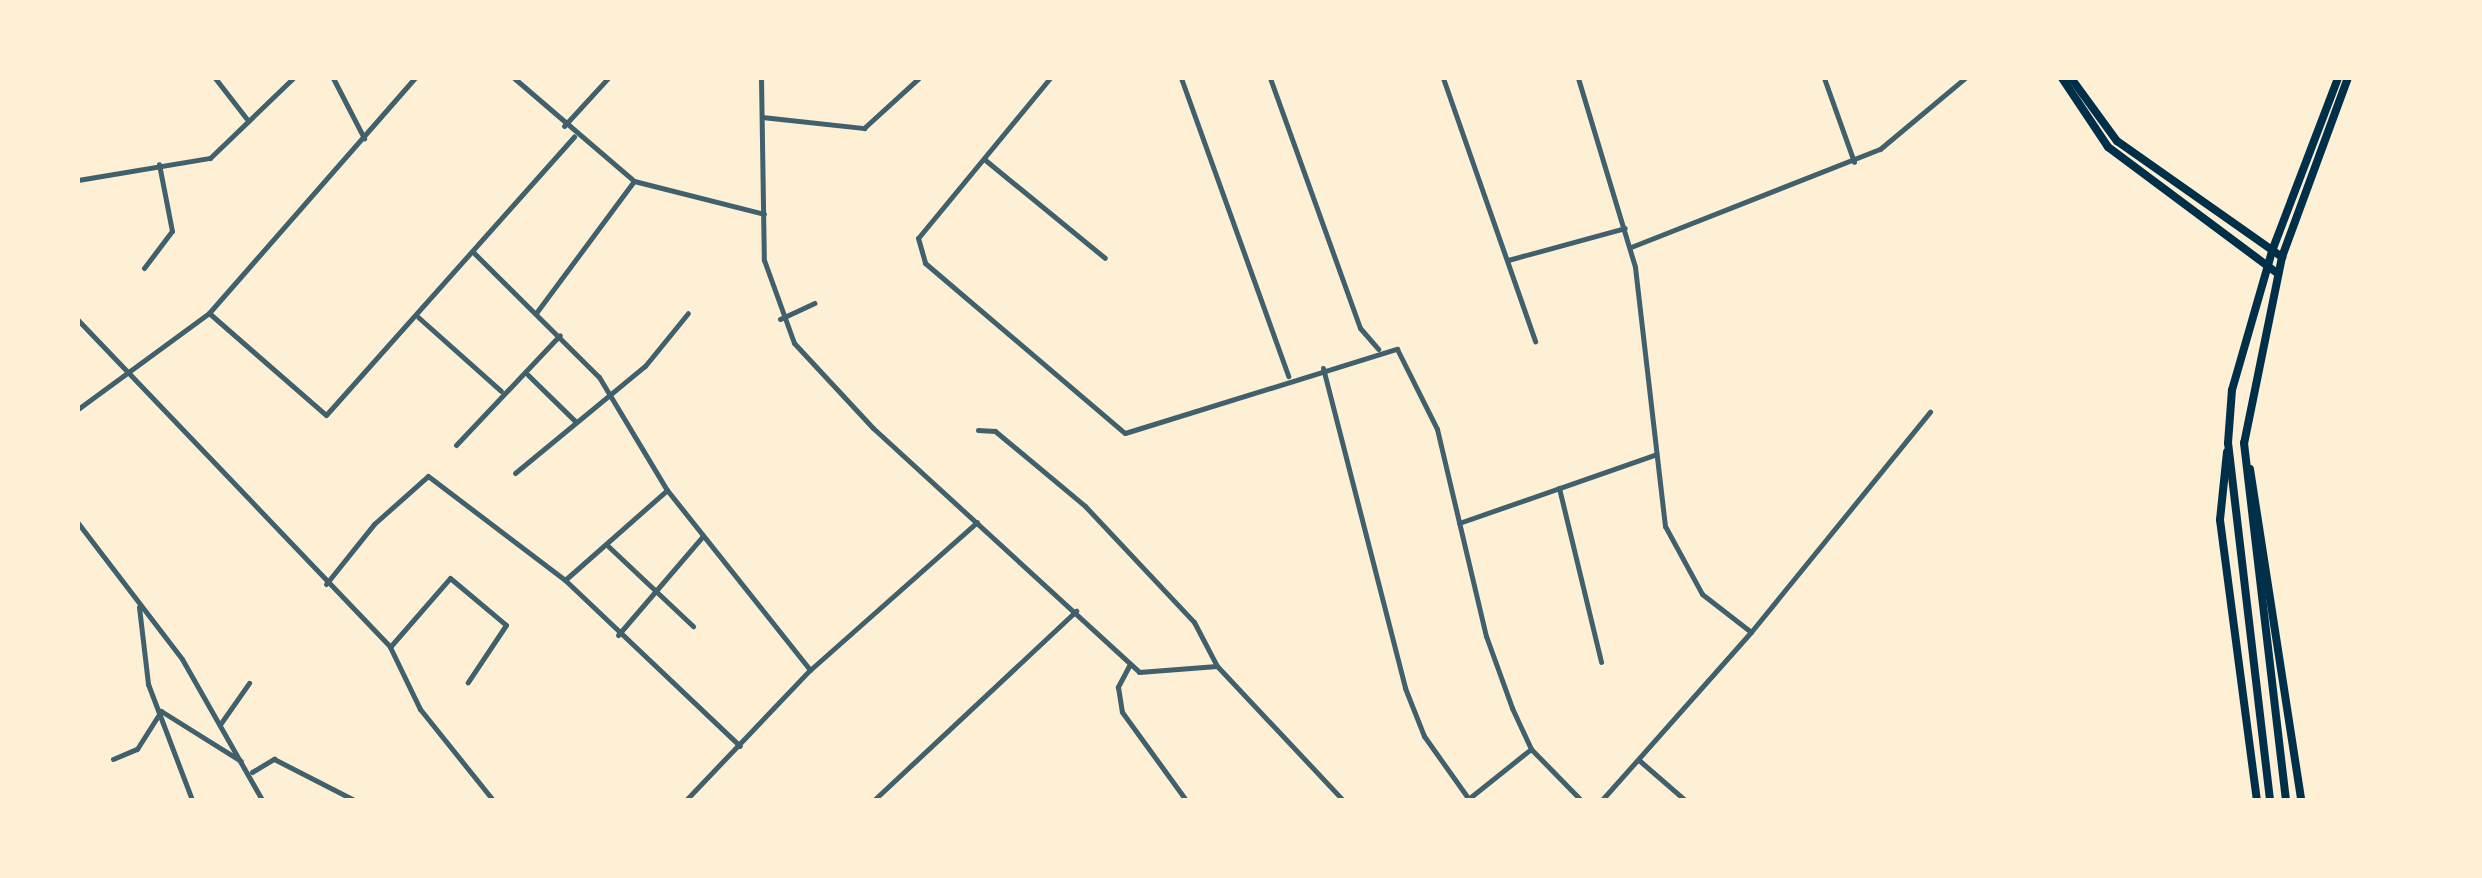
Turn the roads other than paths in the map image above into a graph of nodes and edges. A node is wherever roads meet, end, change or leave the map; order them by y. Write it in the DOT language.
graph roads {
  1 [pos="215,78"];
  2 [pos="293,78"];
  3 [pos="333,78"];
  4 [pos="415,78"];
  5 [pos="514,78"];
  6 [pos="608,78"];
  7 [pos="762,78"];
  8 [pos="919,78"];
  9 [pos="1050,78"];
  10 [pos="1180,78"];
  11 [pos="1270,78"];
  12 [pos="1443,78"];
  13 [pos="1578,78"];
  14 [pos="1824,78"];
  15 [pos="1965,78"];
  16 [pos="2062,78"];
  17 [pos="2071,78"];
  18 [pos="2338,78"];
  19 [pos="2348,78"];
  20 [pos="246,118"];
  21 [pos="762,118"];
  22 [pos="564,126"];
  23 [pos="574,137"];
  24 [pos="364,138"];
  25 [pos="984,158"];
  26 [pos="1854,162"];
  27 [pos="159,164"];
  28 [pos="78,180"];
  29 [pos="634,181"];
  30 [pos="764,214"];
  31 [pos="1626,228"];
  32 [pos="1631,247"];
  33 [pos="2272,251"];
  34 [pos="473,252"];
  35 [pos="2282,257"];
  36 [pos="1105,258"];
  37 [pos="1508,260"];
  38 [pos="2267,266"];
  39 [pos="144,268"];
  40 [pos="2276,272"];
  41 [pos="814,303"];
  42 [pos="688,312"];
  43 [pos="210,313"];
  44 [pos="536,313"];
  45 [pos="418,316"];
  46 [pos="780,319"];
  47 [pos="78,320"];
  48 [pos="560,335"];
  49 [pos="1536,341"];
  50 [pos="1378,349"];
  51 [pos="1323,368"];
  52 [pos="132,373"];
  53 [pos="528,375"];
  54 [pos="1288,376"];
  55 [pos="502,392"];
  56 [pos="609,395"];
  57 [pos="78,409"];
  58 [pos="1930,412"];
  59 [pos="576,422"];
  60 [pos="978,430"];
  61 [pos="2228,443"];
  62 [pos="2244,443"];
  63 [pos="456,445"];
  64 [pos="1654,455"];
  65 [pos="515,473"];
  66 [pos="1560,488"];
  67 [pos="667,490"];
  68 [pos="977,522"];
  69 [pos="78,523"];
  70 [pos="1459,524"];
  71 [pos="703,536"];
  72 [pos="608,546"];
  73 [pos="565,580"];
  74 [pos="326,584"];
  75 [pos="655,592"];
  76 [pos="138,604"];
  77 [pos="1076,611"];
  78 [pos="694,626"];
  79 [pos="1750,632"];
  80 [pos="618,635"];
  81 [pos="390,647"];
  82 [pos="1601,662"];
  83 [pos="1130,664"];
  84 [pos="1217,666"];
  85 [pos="810,670"];
  86 [pos="468,682"];
  87 [pos="250,683"];
  88 [pos="162,711"];
  89 [pos="221,723"];
  90 [pos="740,746"];
  91 [pos="1532,749"];
  92 [pos="113,760"];
  93 [pos="1640,761"];
  94 [pos="247,766"];
  95 [pos="252,772"];
  96 [pos="1337,799"];
  97 [pos="1467,799"];
  98 [pos="192,800"];
  99 [pos="262,800"];
  100 [pos="354,800"];
  101 [pos="493,800"];
  102 [pos="686,800"];
  103 [pos="874,800"];
  104 [pos="1186,800"];
  105 [pos="1581,800"];
  106 [pos="1602,800"];
  107 [pos="1684,800"];
  108 [pos="2257,800"];
  109 [pos="2270,800"];
  110 [pos="2286,800"];
  111 [pos="2301,800"];
  1 -- 20 [label="street"];
  2 -- 20 [label="street"];
  3 -- 24 [label="street"];
  4 -- 24 [label="street"];
  5 -- 22 [label="street"];
  6 -- 22 [label="street"];
  7 -- 21 [label="street"];
  8 -- 21 [label="street"];
  9 -- 25 [label="street"];
  10 -- 54 [label="street"];
  11 -- 50 [label="street"];
  12 -- 37 [label="street"];
  13 -- 31 [label="street"];
  14 -- 26 [label="street"];
  15 -- 26 [label="street"];
  16 -- 38 [label="main road"];
  17 -- 33 [label="main road"];
  18 -- 33 [label="main road"];
  19 -- 35 [label="main road"];
  20 -- 27 [label="street"];
  21 -- 30 [label="street"];
  22 -- 23 [label="street"];
  23 -- 29 [label="street"];
  23 -- 34 [label="street"];
  24 -- 43 [label="street"];
  25 -- 36 [label="street"];
  25 -- 54 [label="street"];
  26 -- 32 [label="street"];
  27 -- 28 [label="street"];
  27 -- 39 [label="street"];
  29 -- 30 [label="street"];
  29 -- 44 [label="street"];
  30 -- 46 [label="street"];
  31 -- 32 [label="street"];
  31 -- 37 [label="street"];
  32 -- 64 [label="street"];
  33 -- 35 [label="main road"];
  33 -- 38 [label="main road"];
  34 -- 44 [label="street"];
  34 -- 45 [label="street"];
  35 -- 40 [label="main road"];
  37 -- 49 [label="street"];
  38 -- 40 [label="main road"];
  38 -- 61 [label="main road"];
  40 -- 62 [label="main road"];
  41 -- 46 [label="street"];
  42 -- 56 [label="street"];
  43 -- 45 [label="street"];
  43 -- 52 [label="street"];
  44 -- 48 [label="street"];
  45 -- 55 [label="street"];
  46 -- 68 [label="street"];
  47 -- 52 [label="street"];
  48 -- 53 [label="street"];
  48 -- 56 [label="street"];
  50 -- 51 [label="street"];
  50 -- 70 [label="street"];
  51 -- 54 [label="street"];
  51 -- 97 [label="street"];
  52 -- 57 [label="street"];
  52 -- 74 [label="street"];
  53 -- 55 [label="street"];
  53 -- 59 [label="street"];
  55 -- 63 [label="street"];
  56 -- 59 [label="street"];
  56 -- 67 [label="street"];
  58 -- 79 [label="street"];
  59 -- 65 [label="street"];
  60 -- 84 [label="street"];
  61 -- 108 [label="main road"];
  61 -- 109 [label="main road"];
  62 -- 110 [label="main road"];
  62 -- 111 [label="main road"];
  64 -- 66 [label="street"];
  64 -- 79 [label="street"];
  66 -- 70 [label="street"];
  66 -- 82 [label="street"];
  67 -- 71 [label="street"];
  67 -- 72 [label="street"];
  68 -- 77 [label="street"];
  68 -- 85 [label="street"];
  69 -- 76 [label="street"];
  70 -- 91 [label="street"];
  71 -- 75 [label="street"];
  71 -- 85 [label="street"];
  72 -- 73 [label="street"];
  72 -- 75 [label="street"];
  73 -- 74 [label="street"];
  73 -- 80 [label="street"];
  74 -- 81 [label="street"];
  75 -- 78 [label="street"];
  75 -- 80 [label="street"];
  76 -- 88 [label="street"];
  76 -- 89 [label="street"];
  77 -- 83 [label="street"];
  77 -- 103 [label="street"];
  79 -- 93 [label="street"];
  80 -- 90 [label="street"];
  81 -- 86 [label="street"];
  81 -- 101 [label="street"];
  83 -- 84 [label="street"];
  83 -- 104 [label="street"];
  84 -- 96 [label="street"];
  85 -- 90 [label="street"];
  87 -- 89 [label="street"];
  88 -- 92 [label="street"];
  88 -- 94 [label="street"];
  88 -- 98 [label="street"];
  89 -- 94 [label="street"];
  90 -- 102 [label="street"];
  91 -- 97 [label="street"];
  91 -- 105 [label="street"];
  93 -- 106 [label="street"];
  93 -- 107 [label="street"];
  94 -- 95 [label="street"];
  95 -- 99 [label="street"];
  95 -- 100 [label="street"];
}
